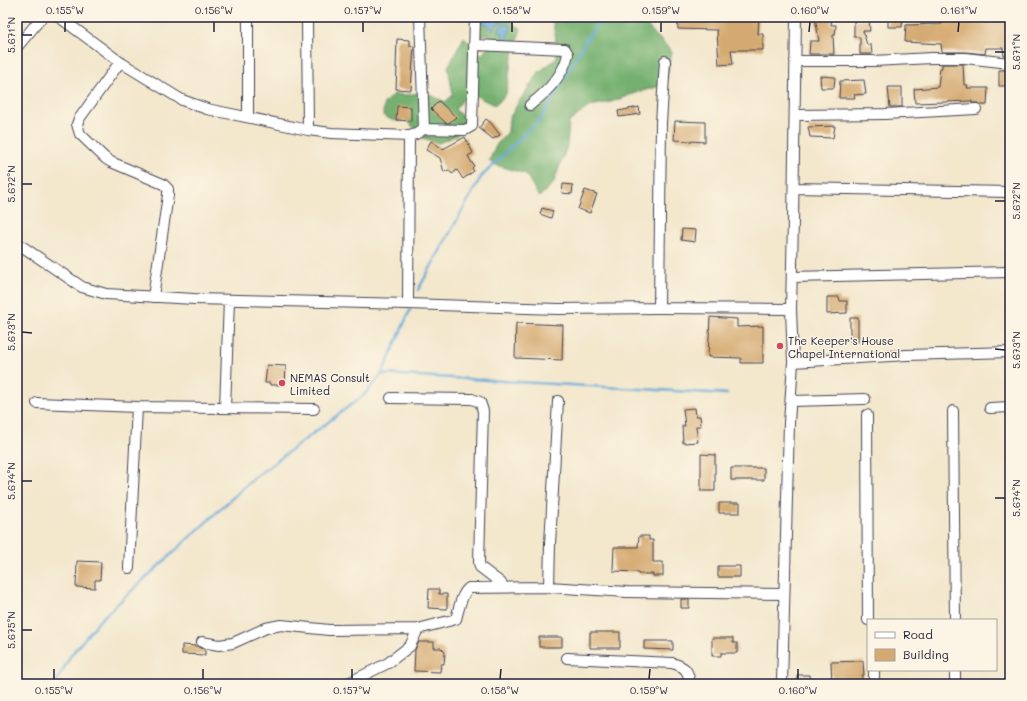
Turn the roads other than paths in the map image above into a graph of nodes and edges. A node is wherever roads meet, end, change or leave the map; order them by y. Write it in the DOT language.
graph roads {
  1 [pos="42,17"];
  2 [pos="59,17"];
  3 [pos="248,17"];
  4 [pos="307,17"];
  5 [pos="420,17"];
  6 [pos="474,17"];
  7 [pos="796,17"];
  8 [pos="474,45"];
  9 [pos="17,48"];
  10 [pos="665,61"];
  11 [pos="795,61"];
  12 [pos="120,62"];
  13 [pos="1010,63"];
  14 [pos="530,105"];
  15 [pos="976,109"];
  16 [pos="795,115"];
  17 [pos="248,116"];
  18 [pos="424,129"];
  19 [pos="308,130"];
  20 [pos="409,136"];
  21 [pos="794,188"];
  22 [pos="1010,192"];
  23 [pos="17,243"];
  24 [pos="1010,272"];
  25 [pos="792,277"];
  26 [pos="153,297"];
  27 [pos="229,300"];
  28 [pos="408,304"];
  29 [pos="659,308"];
  30 [pos="791,309"];
  31 [pos="1010,352"];
  32 [pos="793,362"];
  33 [pos="391,398"];
  34 [pos="865,399"];
  35 [pos="792,401"];
  36 [pos="558,402"];
  37 [pos="37,403"];
  38 [pos="137,407"];
  39 [pos="1010,407"];
  40 [pos="225,408"];
  41 [pos="990,408"];
  42 [pos="314,409"];
  43 [pos="953,412"];
  44 [pos="867,416"];
  45 [pos="129,568"];
  46 [pos="503,587"];
  47 [pos="549,587"];
  48 [pos="784,594"];
  49 [pos="868,619"];
  50 [pos="955,619"];
  51 [pos="418,629"];
  52 [pos="202,642"];
  53 [pos="567,658"];
  54 [pos="874,671"];
  55 [pos="955,671"];
  56 [pos="346,684"];
  57 [pos="690,684"];
  58 [pos="782,684"];
  59 [pos="874,684"];
  60 [pos="955,684"];
  1 -- 9 [label="street"];
  2 -- 12 [label="street"];
  3 -- 17 [label="street"];
  4 -- 19 [label="street"];
  5 -- 18 [label="street"];
  6 -- 8 [label="street"];
  7 -- 11 [label="street"];
  8 -- 14 [label="street"];
  8 -- 18 [label="street"];
  10 -- 29 [label="street"];
  11 -- 13 [label="street"];
  11 -- 16 [label="street"];
  12 -- 17 [label="street"];
  12 -- 26 [label="street"];
  15 -- 16 [label="street"];
  16 -- 21 [label="street"];
  17 -- 19 [label="street"];
  18 -- 20 [label="street"];
  19 -- 20 [label="street"];
  20 -- 28 [label="street"];
  21 -- 22 [label="street"];
  21 -- 25 [label="street"];
  23 -- 26 [label="street"];
  24 -- 25 [label="street"];
  25 -- 30 [label="street"];
  26 -- 27 [label="street"];
  27 -- 28 [label="street"];
  27 -- 40 [label="street"];
  28 -- 29 [label="street"];
  29 -- 30 [label="street"];
  30 -- 32 [label="street"];
  31 -- 32 [label="street"];
  32 -- 35 [label="street"];
  33 -- 46 [label="street"];
  34 -- 35 [label="street"];
  35 -- 48 [label="street"];
  36 -- 47 [label="street"];
  37 -- 38 [label="street"];
  38 -- 40 [label="street"];
  38 -- 45 [label="street"];
  39 -- 41 [label="street"];
  40 -- 42 [label="street"];
  43 -- 50 [label="street"];
  44 -- 49 [label="street"];
  46 -- 47 [label="street"];
  46 -- 51 [label="street"];
  47 -- 48 [label="street"];
  48 -- 58 [label="street"];
  51 -- 52 [label="street"];
  51 -- 56 [label="street"];
  53 -- 57 [label="street"];
  54 -- 59 [label="street"];
  55 -- 60 [label="street"];
}
